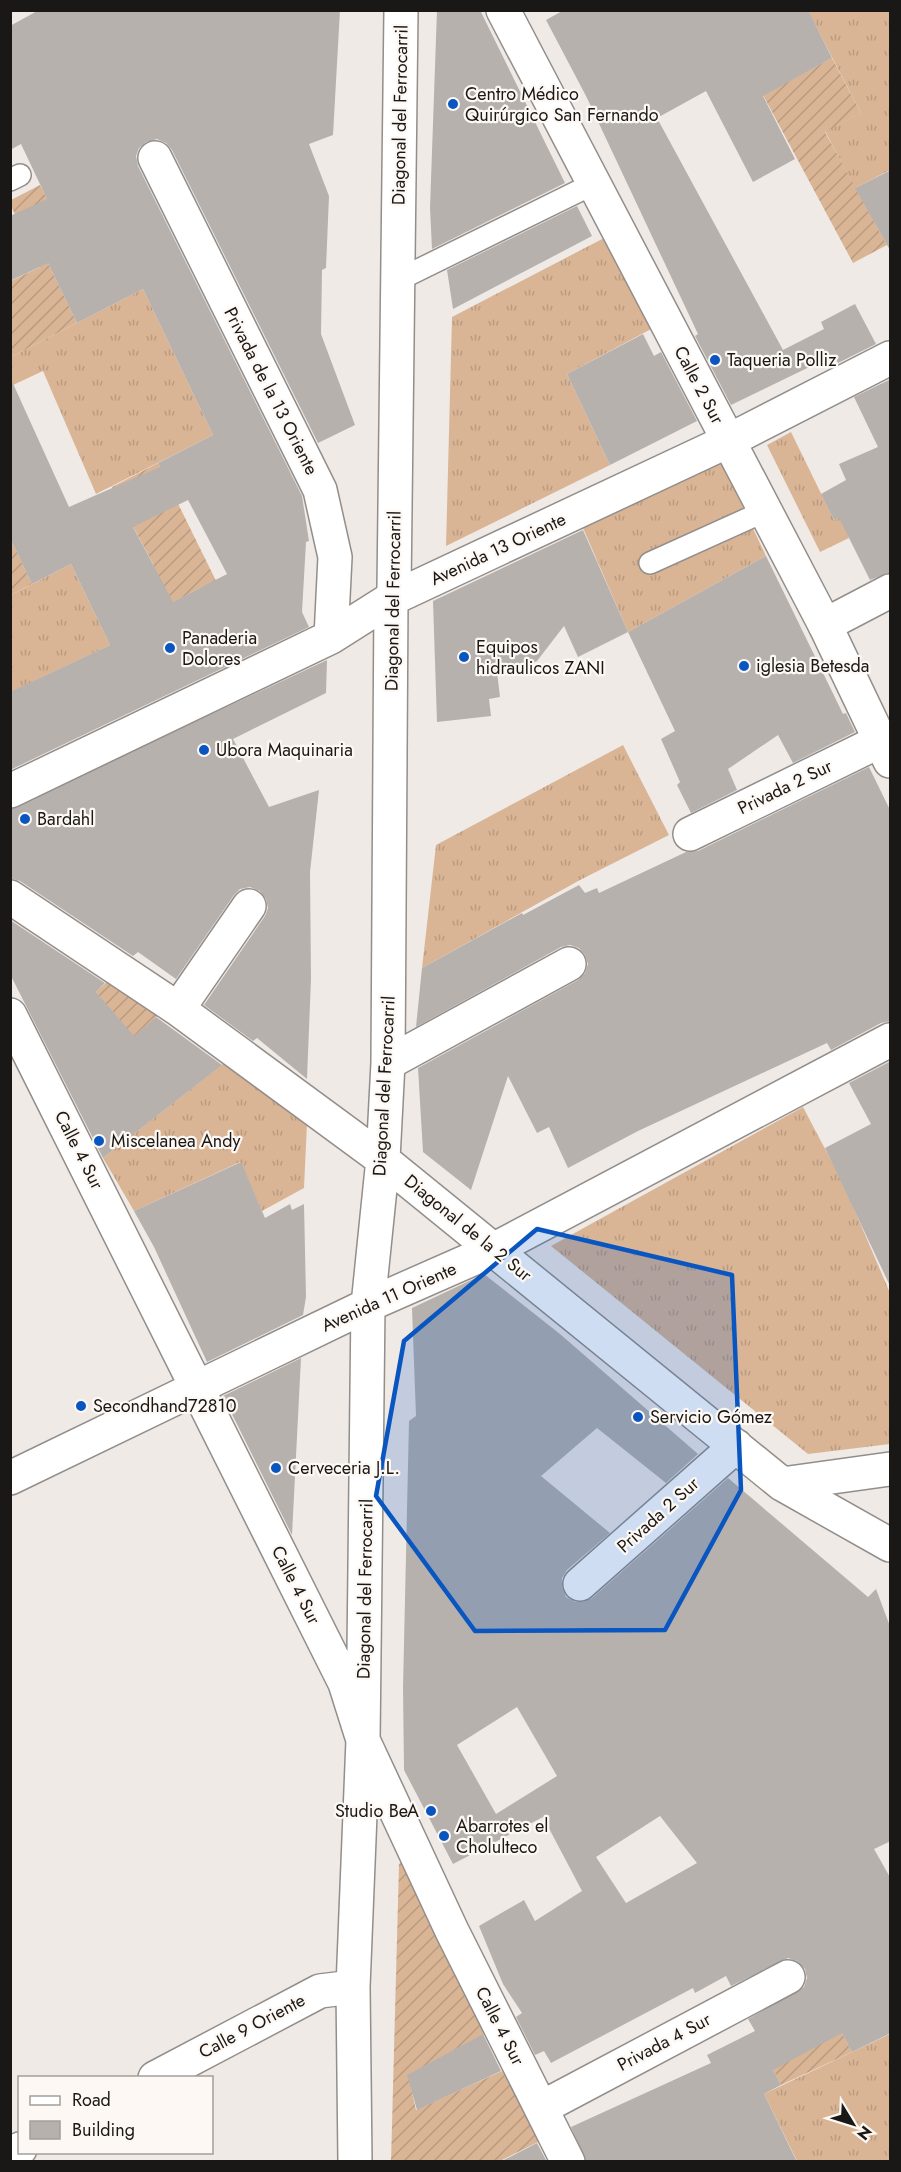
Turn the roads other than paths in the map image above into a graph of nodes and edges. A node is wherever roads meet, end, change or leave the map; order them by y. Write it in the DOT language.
graph roads {
  1 [pos="401,10"];
  2 [pos="503,10"];
  3 [pos="155,158"];
  4 [pos="593,184"];
  5 [pos="398,280"];
  6 [pos="891,358"];
  7 [pos="728,441"];
  8 [pos="765,512"];
  9 [pos="650,563"];
  10 [pos="891,591"];
  11 [pos="391,599"];
  12 [pos="825,625"];
  13 [pos="332,637"];
  14 [pos="885,751"];
  15 [pos="10,792"];
  16 [pos="690,834"];
  17 [pos="10,897"];
  18 [pos="249,906"];
  19 [pos="569,964"];
  20 [pos="178,1009"];
  21 [pos="10,1015"];
  22 [pos="891,1040"];
  23 [pos="388,1063"];
  24 [pos="383,1159"];
  25 [pos="495,1249"];
  26 [pos="368,1305"];
  27 [pos="197,1386"];
  28 [pos="736,1446"];
  29 [pos="891,1469"];
  30 [pos="10,1478"];
  31 [pos="782,1484"];
  32 [pos="891,1545"];
  33 [pos="580,1584"];
  34 [pos="363,1740"];
  35 [pos="788,1977"];
  36 [pos="353,1987"];
  37 [pos="159,2076"];
  38 [pos="541,2108"];
  39 [pos="355,2162"];
  40 [pos="568,2162"];
  1 -- 5 [label="street, Diagonal del Ferrocarril"];
  2 -- 4 [label="street, Calle 2 Sur"];
  3 -- 13 [label="street, Privada de la 13 Oriente"];
  4 -- 5 [label="lane"];
  4 -- 7 [label="street, Calle 2 Sur"];
  5 -- 11 [label="street, Diagonal del Ferrocarril"];
  6 -- 7 [label="street, Avenida 13 Oriente"];
  7 -- 8 [label="street, Calle 2 Sur"];
  7 -- 11 [label="street, Avenida 13 Oriente"];
  8 -- 9 [label="lane"];
  8 -- 12 [label="street, Calle 2 Sur"];
  10 -- 12 [label="street"];
  11 -- 13 [label="street, Avenida 13 Oriente"];
  11 -- 23 [label="street, Diagonal del Ferrocarril"];
  12 -- 14 [label="street, Calle 2 Sur"];
  13 -- 15 [label="street, Avenida 13 Oriente"];
  14 -- 16 [label="street, Privada 2 Sur"];
  17 -- 20 [label="street, Diagonal de la 2 Sur"];
  18 -- 20 [label="street"];
  19 -- 23 [label="street"];
  20 -- 24 [label="street, Diagonal de la 2 Sur"];
  21 -- 27 [label="street, Calle 4 Sur"];
  22 -- 25 [label="street, Avenida 11 Oriente"];
  23 -- 24 [label="street, Diagonal del Ferrocarril"];
  24 -- 25 [label="street, Diagonal de la 2 Sur"];
  24 -- 26 [label="street, Diagonal del Ferrocarril"];
  25 -- 26 [label="street, Avenida 11 Oriente"];
  25 -- 28 [label="street, Diagonal de la 2 Sur"];
  26 -- 27 [label="street, Avenida 11 Oriente"];
  26 -- 34 [label="street, Diagonal del Ferrocarril"];
  27 -- 30 [label="street, Avenida 11 Oriente"];
  27 -- 34 [label="street, Calle 4 Sur"];
  28 -- 31 [label="street, Diagonal de la 2 Sur"];
  28 -- 33 [label="street, Privada 2 Sur"];
  29 -- 31 [label="street"];
  31 -- 32 [label="street, Diagonal de la 2 Sur"];
  34 -- 36 [label="street, Diagonal del Ferrocarril"];
  34 -- 38 [label="street, Calle 4 Sur"];
  35 -- 38 [label="street, Privada 4 Sur"];
  36 -- 37 [label="street, Calle 9 Oriente"];
  36 -- 39 [label="street, Diagonal del Ferrocarril"];
  38 -- 40 [label="street, Calle 4 Sur"];
}
